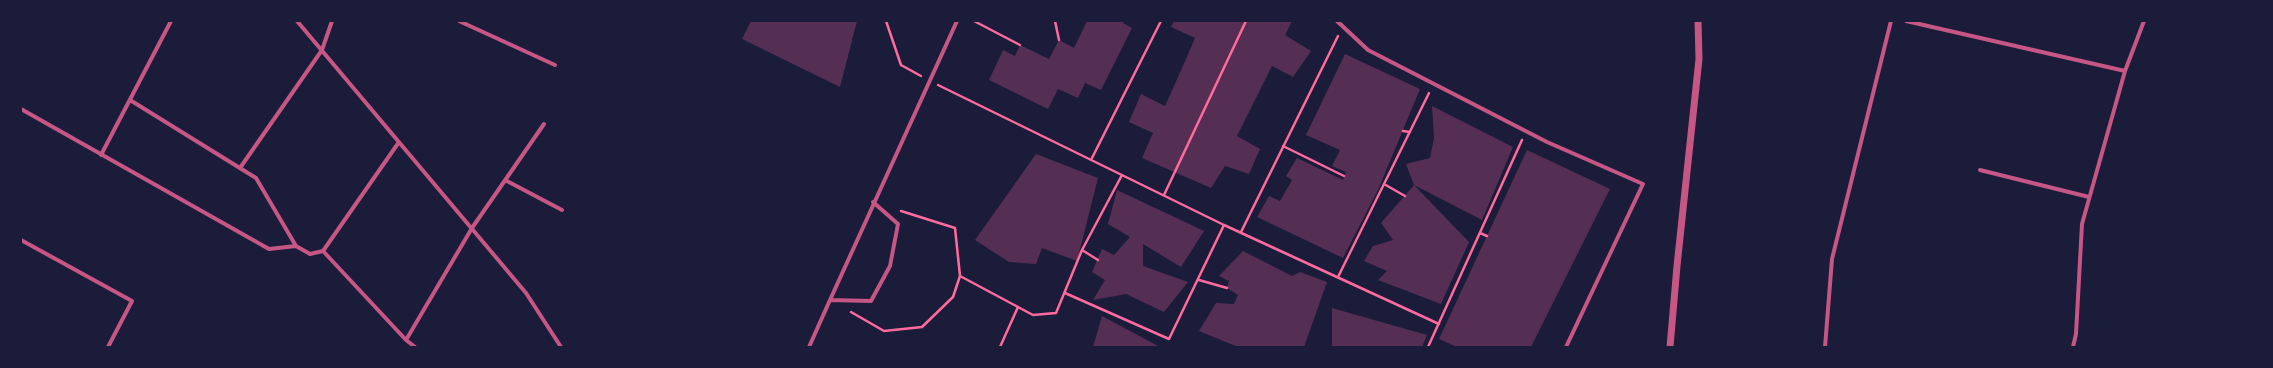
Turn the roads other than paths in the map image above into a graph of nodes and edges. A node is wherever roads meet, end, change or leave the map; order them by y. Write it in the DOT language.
graph roads {
  1 [pos="171,21"];
  2 [pos="297,21"];
  3 [pos="332,21"];
  4 [pos="459,21"];
  5 [pos="957,21"];
  6 [pos="1337,21"];
  7 [pos="1698,21"];
  8 [pos="1891,21"];
  9 [pos="1906,21"];
  10 [pos="2144,21"];
  11 [pos="322,50"];
  12 [pos="555,65"];
  13 [pos="2125,71"];
  14 [pos="130,100"];
  15 [pos="21,109"];
  16 [pos="544,124"];
  17 [pos="399,142"];
  18 [pos="101,155"];
  19 [pos="240,168"];
  20 [pos="1980,170"];
  21 [pos="505,180"];
  22 [pos="2090,197"];
  23 [pos="873,202"];
  24 [pos="562,210"];
  25 [pos="472,228"];
  26 [pos="21,240"];
  27 [pos="296,246"];
  28 [pos="323,251"];
  29 [pos="830,300"];
  30 [pos="406,340"];
  31 [pos="108,347"];
  32 [pos="415,347"];
  33 [pos="561,347"];
  34 [pos="809,347"];
  35 [pos="1566,347"];
  36 [pos="1670,347"];
  37 [pos="1825,347"];
  38 [pos="2073,347"];
  1 -- 14 [label="street"];
  2 -- 11 [label="street"];
  3 -- 11 [label="street"];
  4 -- 12 [label="street"];
  5 -- 23 [label="street"];
  6 -- 35 [label="street"];
  7 -- 36 [label="street"];
  8 -- 37 [label="street"];
  9 -- 13 [label="street"];
  10 -- 13 [label="street"];
  11 -- 17 [label="street"];
  11 -- 19 [label="street"];
  13 -- 22 [label="street"];
  14 -- 18 [label="street"];
  14 -- 19 [label="street"];
  15 -- 18 [label="street"];
  16 -- 21 [label="street"];
  17 -- 25 [label="street"];
  17 -- 28 [label="street"];
  18 -- 27 [label="street"];
  19 -- 27 [label="street"];
  20 -- 22 [label="street"];
  21 -- 24 [label="street"];
  21 -- 25 [label="street"];
  22 -- 38 [label="street"];
  23 -- 29 [label="street"];
  23 -- 29 [label="street"];
  25 -- 30 [label="street"];
  25 -- 33 [label="street"];
  26 -- 31 [label="street"];
  27 -- 28 [label="street"];
  28 -- 30 [label="street"];
  29 -- 34 [label="street"];
  30 -- 32 [label="street"];
}
